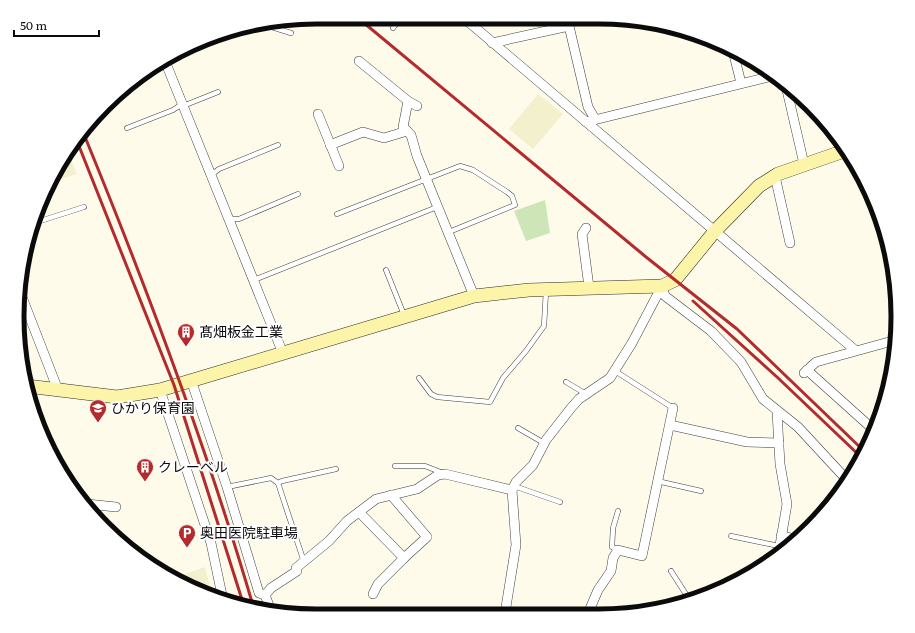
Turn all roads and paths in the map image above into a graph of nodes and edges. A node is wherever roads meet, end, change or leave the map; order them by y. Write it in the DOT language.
graph roads {
  1 [pos="396,24"];
  2 [pos="470,24"];
  3 [pos="274,28"];
  4 [pos="393,28"];
  5 [pos="291,33"];
  6 [pos="492,43"];
  7 [pos="734,57"];
  8 [pos="359,61"];
  9 [pos="167,65"];
  10 [pos="767,77"];
  11 [pos="741,83"];
  12 [pos="218,92"];
  13 [pos="788,94"];
  14 [pos="408,101"];
  15 [pos="183,105"];
  16 [pos="417,106"];
  17 [pos="318,114"];
  18 [pos="591,120"];
  19 [pos="127,128"];
  20 [pos="407,131"];
  21 [pos="278,145"];
  22 [pos="330,145"];
  23 [pos="841,152"];
  24 [pos="804,164"];
  25 [pos="339,166"];
  26 [pos="211,175"];
  27 [pos="774,176"];
  28 [pos="426,178"];
  29 [pos="298,194"];
  30 [pos="84,207"];
  31 [pos="437,207"];
  32 [pos="337,214"];
  33 [pos="229,219"];
  34 [pos="40,221"];
  35 [pos="586,228"];
  36 [pos="715,231"];
  37 [pos="449,232"];
  38 [pos="790,243"];
  39 [pos="386,270"];
  40 [pos="254,280"];
  41 [pos="662,286"];
  42 [pos="589,287"];
  43 [pos="546,289"];
  44 [pos="474,296"];
  45 [pos="25,304"];
  46 [pos="404,316"];
  47 [pos="889,342"];
  48 [pos="855,350"];
  49 [pos="282,352"];
  50 [pos="615,371"];
  51 [pos="419,378"];
  52 [pos="191,380"];
  53 [pos="566,382"];
  54 [pos="33,387"];
  55 [pos="58,390"];
  56 [pos="160,390"];
  57 [pos="586,394"];
  58 [pos="674,408"];
  59 [pos="777,412"];
  60 [pos="670,425"];
  61 [pos="870,426"];
  62 [pos="518,428"];
  63 [pos="545,443"];
  64 [pos="779,443"];
  65 [pos="395,466"];
  66 [pos="336,469"];
  67 [pos="445,474"];
  68 [pos="844,476"];
  69 [pos="657,481"];
  70 [pos="278,483"];
  71 [pos="227,487"];
  72 [pos="513,488"];
  73 [pos="701,491"];
  74 [pos="391,495"];
  75 [pos="560,502"];
  76 [pos="94,505"];
  77 [pos="116,507"];
  78 [pos="618,510"];
  79 [pos="359,512"];
  80 [pos="731,536"];
  81 [pos="781,536"];
  82 [pos="789,538"];
  83 [pos="779,547"];
  84 [pos="779,548"];
  85 [pos="618,550"];
  86 [pos="404,558"];
  87 [pos="304,562"];
  88 [pos="671,571"];
  89 [pos="221,593"];
  90 [pos="374,594"];
  91 [pos="265,595"];
  92 [pos="686,595"];
  93 [pos="268,604"];
  94 [pos="506,609"];
  95 [pos="590,609"];
  1 -- 4 [label="lane"];
  2 -- 6 [label="street"];
  3 -- 5 [label="lane"];
  6 -- 18 [label="street"];
  6 -- 18 [label="street"];
  7 -- 11 [label="street"];
  8 -- 14 [label="street"];
  9 -- 15 [label="street"];
  10 -- 11 [label="street"];
  11 -- 18 [label="street"];
  12 -- 15 [label="lane"];
  13 -- 24 [label="street"];
  14 -- 16 [label="street"];
  14 -- 20 [label="street"];
  15 -- 19 [label="lane"];
  15 -- 26 [label="street"];
  17 -- 22 [label="street"];
  18 -- 36 [label="street"];
  20 -- 22 [label="street"];
  20 -- 28 [label="street"];
  21 -- 26 [label="lane"];
  22 -- 25 [label="street"];
  23 -- 24 [label="main road"];
  24 -- 27 [label="main road"];
  26 -- 33 [label="street"];
  27 -- 36 [label="main road"];
  27 -- 38 [label="street"];
  28 -- 31 [label="street"];
  28 -- 32 [label="lane"];
  28 -- 37 [label="lane"];
  29 -- 33 [label="lane"];
  30 -- 34 [label="lane"];
  31 -- 37 [label="street"];
  31 -- 40 [label="lane"];
  33 -- 40 [label="street"];
  35 -- 42 [label="street"];
  36 -- 41 [label="main road"];
  36 -- 48 [label="street"];
  37 -- 44 [label="street"];
  39 -- 46 [label="lane"];
  40 -- 49 [label="street"];
  41 -- 42 [label="main road"];
  41 -- 50 [label="street"];
  41 -- 59 [label="street"];
  42 -- 43 [label="main road"];
  43 -- 44 [label="main road"];
  43 -- 51 [label="lane"];
  44 -- 46 [label="main road"];
  45 -- 55 [label="street"];
  46 -- 49 [label="main road"];
  47 -- 48 [label="street"];
  48 -- 61 [label="street"];
  49 -- 52 [label="main road"];
  50 -- 57 [label="street"];
  50 -- 58 [label="lane"];
  52 -- 56 [label="main road"];
  52 -- 71 [label="street"];
  53 -- 57 [label="lane"];
  54 -- 55 [label="main road"];
  55 -- 56 [label="main road"];
  56 -- 89 [label="street"];
  57 -- 63 [label="street"];
  58 -- 60 [label="street"];
  59 -- 64 [label="street"];
  59 -- 68 [label="street"];
  60 -- 64 [label="street"];
  60 -- 69 [label="street"];
  62 -- 63 [label="lane"];
  63 -- 72 [label="street"];
  64 -- 81 [label="street"];
  65 -- 67 [label="lane"];
  66 -- 70 [label="lane"];
  67 -- 72 [label="street"];
  67 -- 74 [label="street"];
  69 -- 73 [label="lane"];
  69 -- 85 [label="street"];
  70 -- 71 [label="lane"];
  70 -- 87 [label="lane"];
  71 -- 91 [label="street"];
  72 -- 75 [label="lane"];
  72 -- 94 [label="street"];
  74 -- 79 [label="street"];
  74 -- 86 [label="street"];
  76 -- 77 [label="street"];
  78 -- 85 [label="lane"];
  79 -- 86 [label="street"];
  79 -- 87 [label="street"];
  80 -- 84 [label="lane"];
  81 -- 82 [label="street"];
  81 -- 83 [label="street"];
  85 -- 95 [label="street"];
  86 -- 90 [label="street"];
  87 -- 91 [label="street"];
  88 -- 92 [label="lane"];
  91 -- 93 [label="street"];
}
